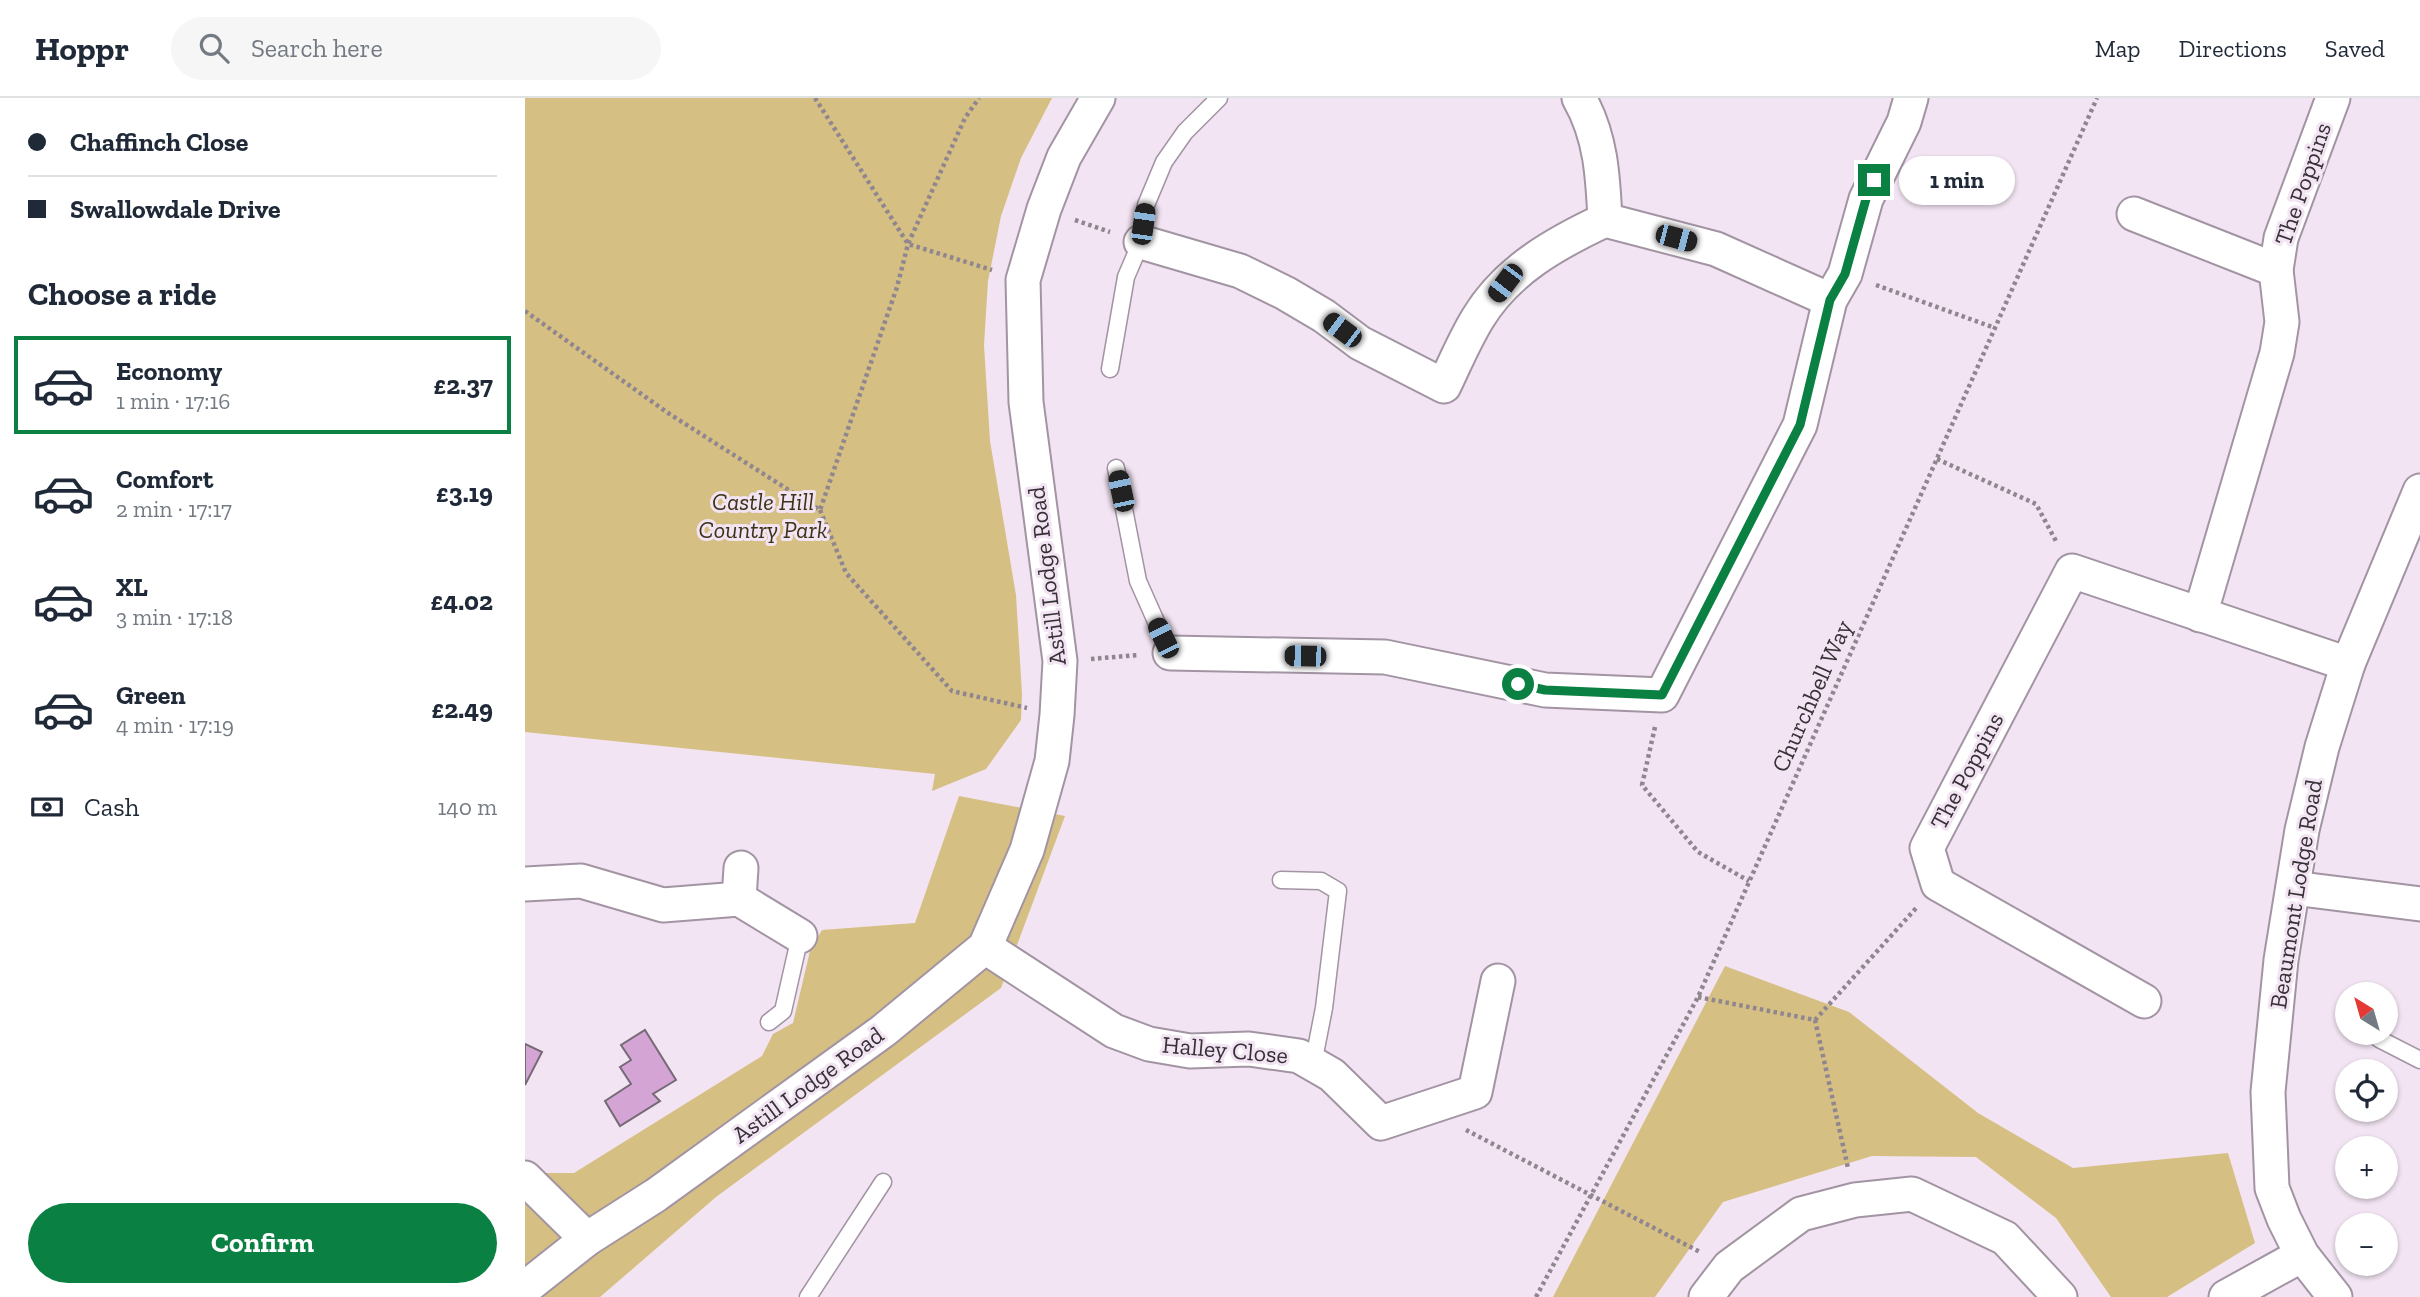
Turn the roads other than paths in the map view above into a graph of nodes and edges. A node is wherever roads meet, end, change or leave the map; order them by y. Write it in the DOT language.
graph roads {
  1 [pos="1098,98"];
  2 [pos="1219,98"];
  3 [pos="1579,98"];
  4 [pos="1911,98"];
  5 [pos="2333,98"];
  6 [pos="2134,214"];
  7 [pos="1605,220"];
  8 [pos="1141,242"];
  9 [pos="2276,270"];
  10 [pos="1838,287"];
  11 [pos="1110,369"];
  12 [pos="1116,467"];
  13 [pos="2420,491"];
  14 [pos="2200,615"];
  15 [pos="1170,653"];
  16 [pos="2348,664"];
  17 [pos="1281,880"];
  18 [pos="525,884"];
  19 [pos="2293,888"];
  20 [pos="2420,904"];
  21 [pos="800,936"];
  22 [pos="985,947"];
  23 [pos="1498,981"];
  24 [pos="2144,1001"];
  25 [pos="769,1022"];
  26 [pos="2391,1045"];
  27 [pos="2420,1060"];
  28 [pos="1313,1064"];
  29 [pos="525,1178"];
  30 [pos="883,1182"];
  31 [pos="587,1239"];
  32 [pos="2302,1255"];
  33 [pos="525,1288"];
  34 [pos="808,1297"];
  35 [pos="1706,1297"];
  36 [pos="2060,1297"];
  37 [pos="2226,1297"];
  38 [pos="2335,1297"];
  1 -- 22 [label="street, Astill Lodge Road"];
  2 -- 8 [label="lane"];
  3 -- 7 [label="street"];
  4 -- 10 [label="street"];
  5 -- 9 [label="street, The Poppins"];
  6 -- 9 [label="street, The Poppins"];
  7 -- 8 [label="street"];
  7 -- 10 [label="street"];
  8 -- 11 [label="lane"];
  9 -- 14 [label="street, The Poppins"];
  10 -- 15 [label="street"];
  12 -- 15 [label="lane"];
  13 -- 16 [label="street, Beaumont Lodge Road"];
  14 -- 16 [label="street"];
  14 -- 24 [label="street, The Poppins"];
  16 -- 19 [label="street, Beaumont Lodge Road"];
  17 -- 28 [label="lane"];
  18 -- 21 [label="street"];
  19 -- 20 [label="street"];
  19 -- 32 [label="street, Beaumont Lodge Road"];
  21 -- 25 [label="lane"];
  22 -- 28 [label="street, Halley Close"];
  22 -- 31 [label="street, Astill Lodge Road"];
  23 -- 28 [label="street, Halley Close"];
  26 -- 27 [label="lane"];
  29 -- 31 [label="street"];
  30 -- 34 [label="lane"];
  31 -- 33 [label="street, Astill Lodge Road"];
  32 -- 37 [label="street"];
  32 -- 38 [label="street, Beaumont Lodge Road"];
  35 -- 36 [label="street"];
}
